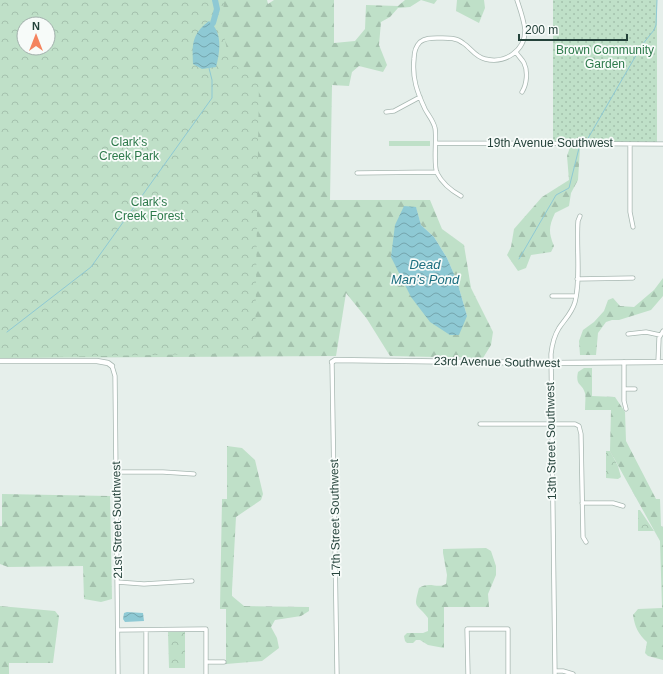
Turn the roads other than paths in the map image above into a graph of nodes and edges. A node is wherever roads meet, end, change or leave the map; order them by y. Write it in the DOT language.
graph roads {
  1 [pos="518,0"];
  2 [pos="516,52"];
  3 [pos="522,92"];
  4 [pos="420,97"];
  5 [pos="386,112"];
  6 [pos="436,143"];
  7 [pos="630,144"];
  8 [pos="663,144"];
  9 [pos="436,172"];
  10 [pos="357,173"];
  11 [pos="461,196"];
  12 [pos="580,216"];
  13 [pos="633,227"];
  14 [pos="577,278"];
  15 [pos="632,278"];
  16 [pos="552,296"];
  17 [pos="576,296"];
  18 [pos="663,331"];
  19 [pos="628,334"];
  20 [pos="660,335"];
  21 [pos="0,361"];
  22 [pos="332,362"];
  23 [pos="624,362"];
  24 [pos="661,362"];
  25 [pos="550,363"];
  26 [pos="112,366"];
  27 [pos="624,389"];
  28 [pos="635,389"];
  29 [pos="626,409"];
  30 [pos="480,424"];
  31 [pos="551,424"];
  32 [pos="116,472"];
  33 [pos="194,474"];
  34 [pos="582,503"];
  35 [pos="623,506"];
  36 [pos="586,542"];
  37 [pos="192,581"];
  38 [pos="117,582"];
  39 [pos="118,630"];
  40 [pos="146,630"];
  41 [pos="206,662"];
  42 [pos="224,662"];
  43 [pos="555,673"];
  44 [pos="118,674"];
  45 [pos="146,674"];
  46 [pos="206,674"];
  47 [pos="337,674"];
  48 [pos="468,674"];
  49 [pos="508,674"];
  50 [pos="573,674"];
  1 -- 2 [label="street"];
  2 -- 3 [label="street"];
  2 -- 4 [label="street"];
  4 -- 5 [label="street"];
  4 -- 6 [label="street"];
  6 -- 7 [label="street, 19th Avenue Southwest"];
  6 -- 9 [label="street"];
  7 -- 8 [label="street, 19th Avenue Southwest"];
  7 -- 13 [label="street"];
  9 -- 10 [label="street"];
  9 -- 11 [label="street"];
  12 -- 14 [label="street, 13th Street Southwest"];
  14 -- 15 [label="street"];
  14 -- 17 [label="street, 13th Street Southwest"];
  16 -- 17 [label="street"];
  17 -- 25 [label="street, 13th Street Southwest"];
  18 -- 20 [label="street"];
  19 -- 20 [label="street"];
  20 -- 24 [label="street"];
  21 -- 26 [label="street"];
  22 -- 25 [label="street, 23rd Avenue Southwest"];
  22 -- 47 [label="street, 17th Street Southwest"];
  23 -- 24 [label="street, 23rd Avenue Southwest"];
  23 -- 25 [label="street, 23rd Avenue Southwest"];
  23 -- 27 [label="street"];
  25 -- 31 [label="street, 13th Street Southwest"];
  26 -- 32 [label="street, 21st Street Southwest"];
  27 -- 28 [label="street"];
  27 -- 29 [label="street"];
  30 -- 31 [label="street"];
  31 -- 34 [label="street"];
  31 -- 43 [label="street, 13th Street Southwest"];
  32 -- 33 [label="street"];
  32 -- 38 [label="street, 21st Street Southwest"];
  34 -- 35 [label="street"];
  34 -- 36 [label="street"];
  37 -- 38 [label="street"];
  38 -- 39 [label="street, 21st Street Southwest"];
  39 -- 40 [label="street"];
  39 -- 44 [label="street, 21st Street Southwest"];
  40 -- 41 [label="street"];
  40 -- 45 [label="street"];
  41 -- 42 [label="street"];
  41 -- 46 [label="street"];
  43 -- 50 [label="street"];
  48 -- 49 [label="street"];
}
